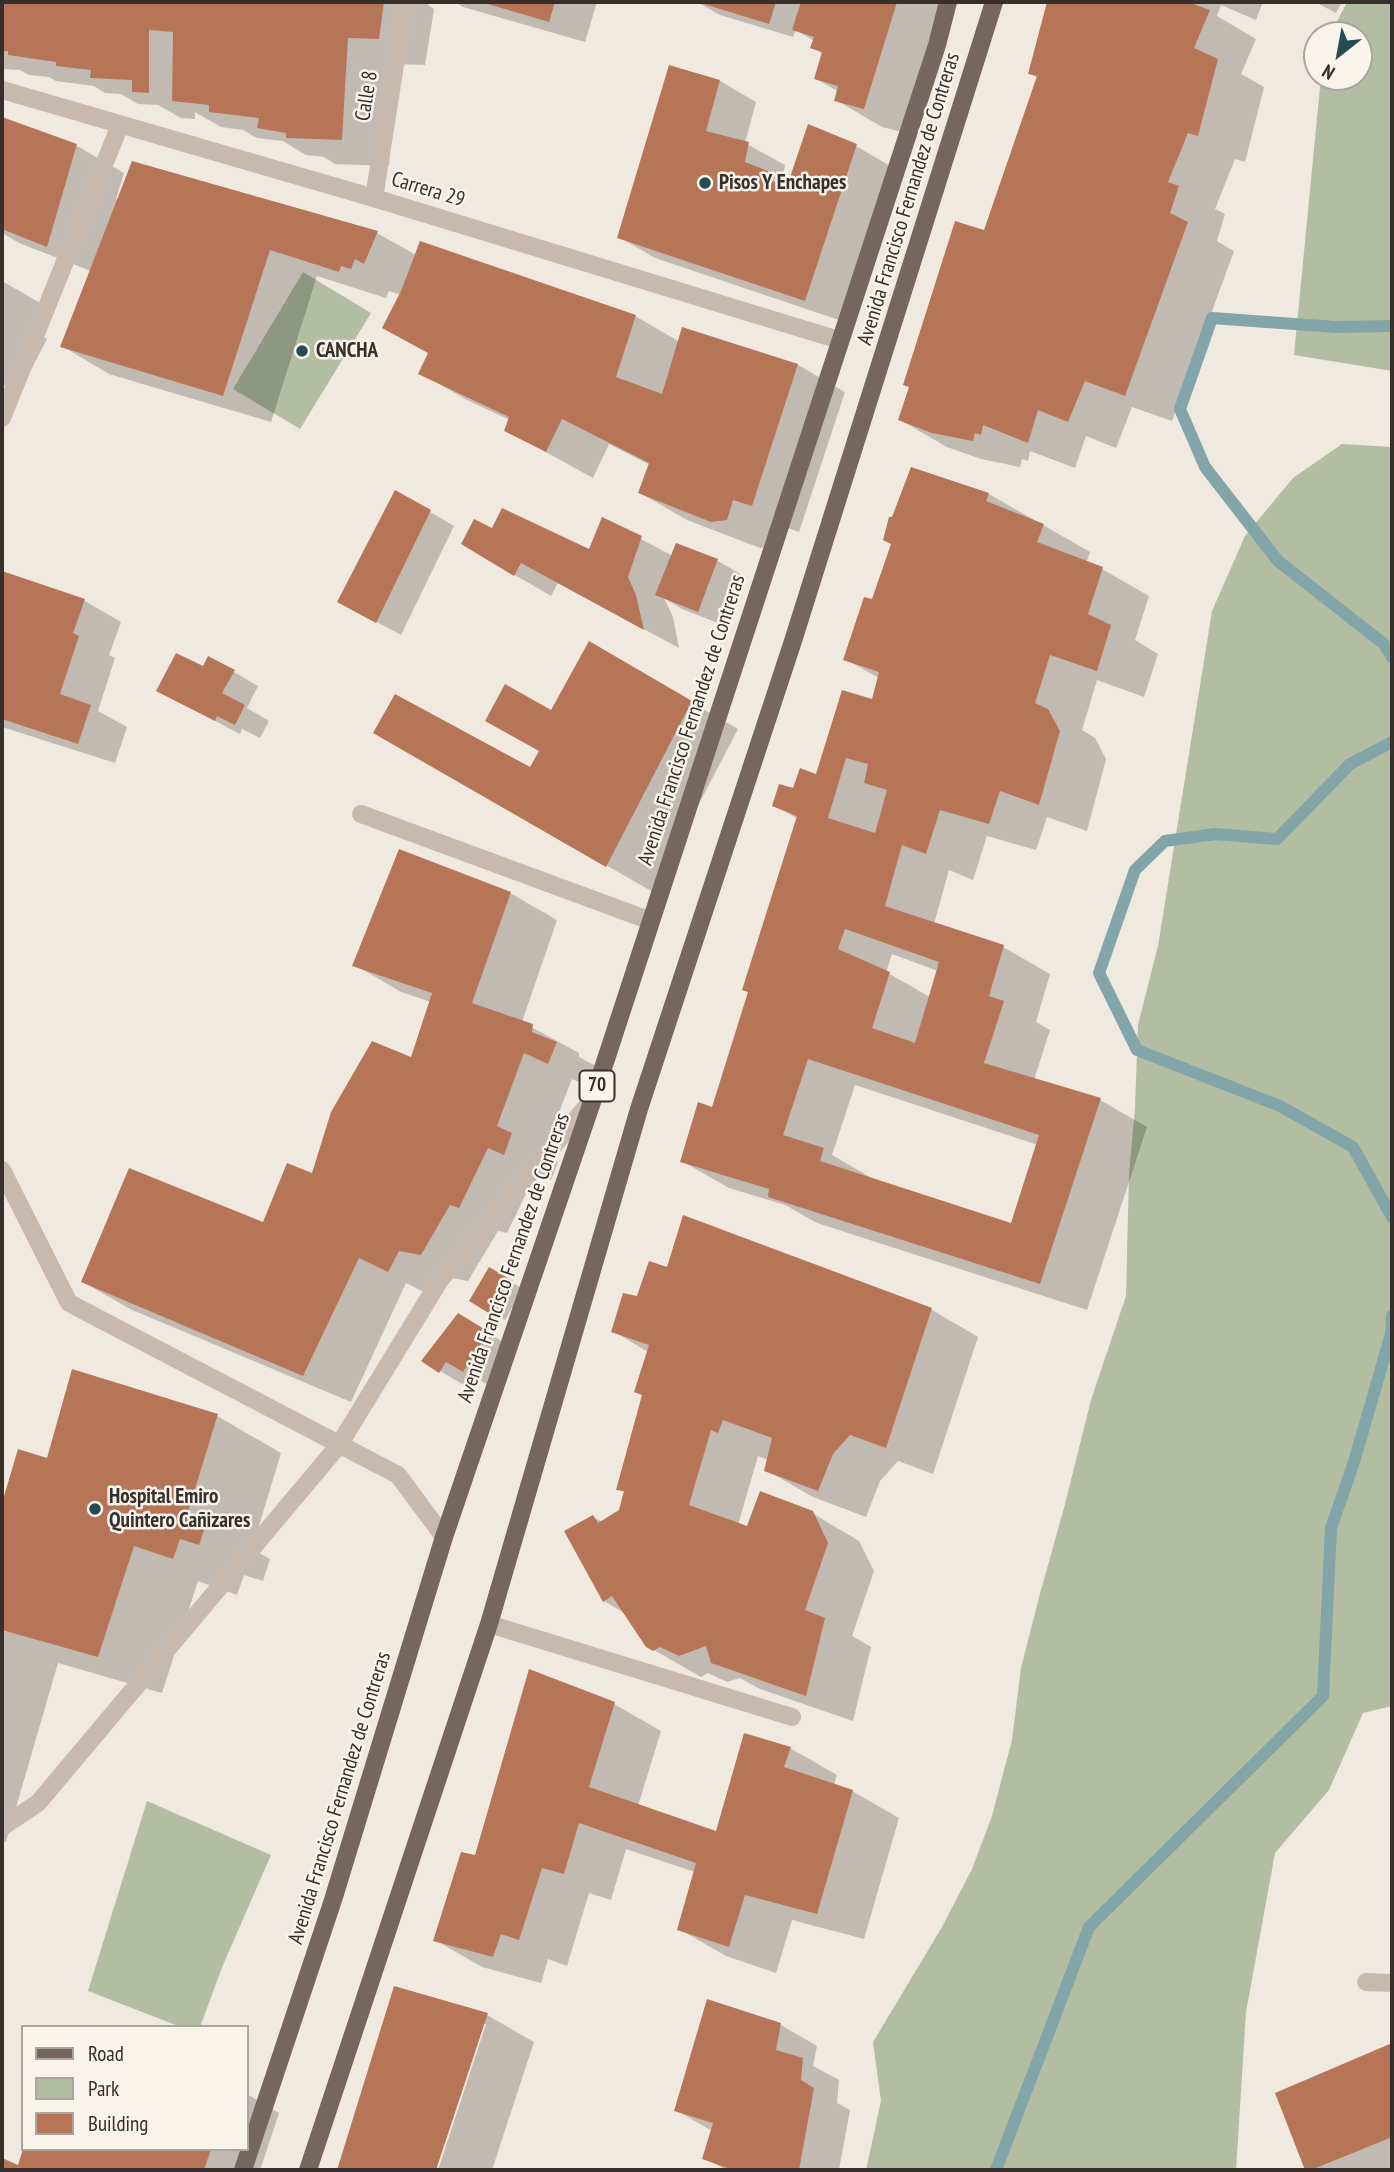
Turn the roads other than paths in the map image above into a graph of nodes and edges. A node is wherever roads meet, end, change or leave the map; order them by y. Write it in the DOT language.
graph roads {
  1 [pos="405,2"];
  2 [pos="948,2"];
  3 [pos="994,2"];
  4 [pos="2,90"];
  5 [pos="120,125"];
  6 [pos="374,198"];
  7 [pos="839,340"];
  8 [pos="2,417"];
  9 [pos="361,814"];
  10 [pos="651,921"];
  11 [pos="593,1099"];
  12 [pos="2,1170"];
  13 [pos="339,1445"];
  14 [pos="444,1537"];
  15 [pos="489,1624"];
  16 [pos="792,1717"];
  17 [pos="2,1827"];
  18 [pos="1366,1982"];
  19 [pos="1392,1983"];
  20 [pos="243,2170"];
  21 [pos="308,2170"];
  1 -- 6 [label="street, Calle 8"];
  2 -- 7 [label="main road, Avenida Francisco Fernandez de Contreras / 70"];
  3 -- 15 [label="main road, Avenida Francisco Fernandez de Contreras / 70"];
  4 -- 5 [label="street, Carrera 29"];
  5 -- 6 [label="street, Carrera 29"];
  5 -- 8 [label="street"];
  6 -- 7 [label="street, Carrera 29"];
  7 -- 10 [label="main road, Avenida Francisco Fernandez de Contreras / 70"];
  9 -- 10 [label="street"];
  10 -- 11 [label="main road, Avenida Francisco Fernandez de Contreras / 70"];
  11 -- 13 [label="street"];
  11 -- 14 [label="main road, Avenida Francisco Fernandez de Contreras / 70"];
  12 -- 13 [label="street"];
  13 -- 14 [label="street"];
  13 -- 17 [label="street"];
  14 -- 20 [label="main road, Avenida Francisco Fernandez de Contreras / 70"];
  15 -- 16 [label="street"];
  15 -- 21 [label="main road, Avenida Francisco Fernandez de Contreras / 70"];
  18 -- 19 [label="street"];
}
